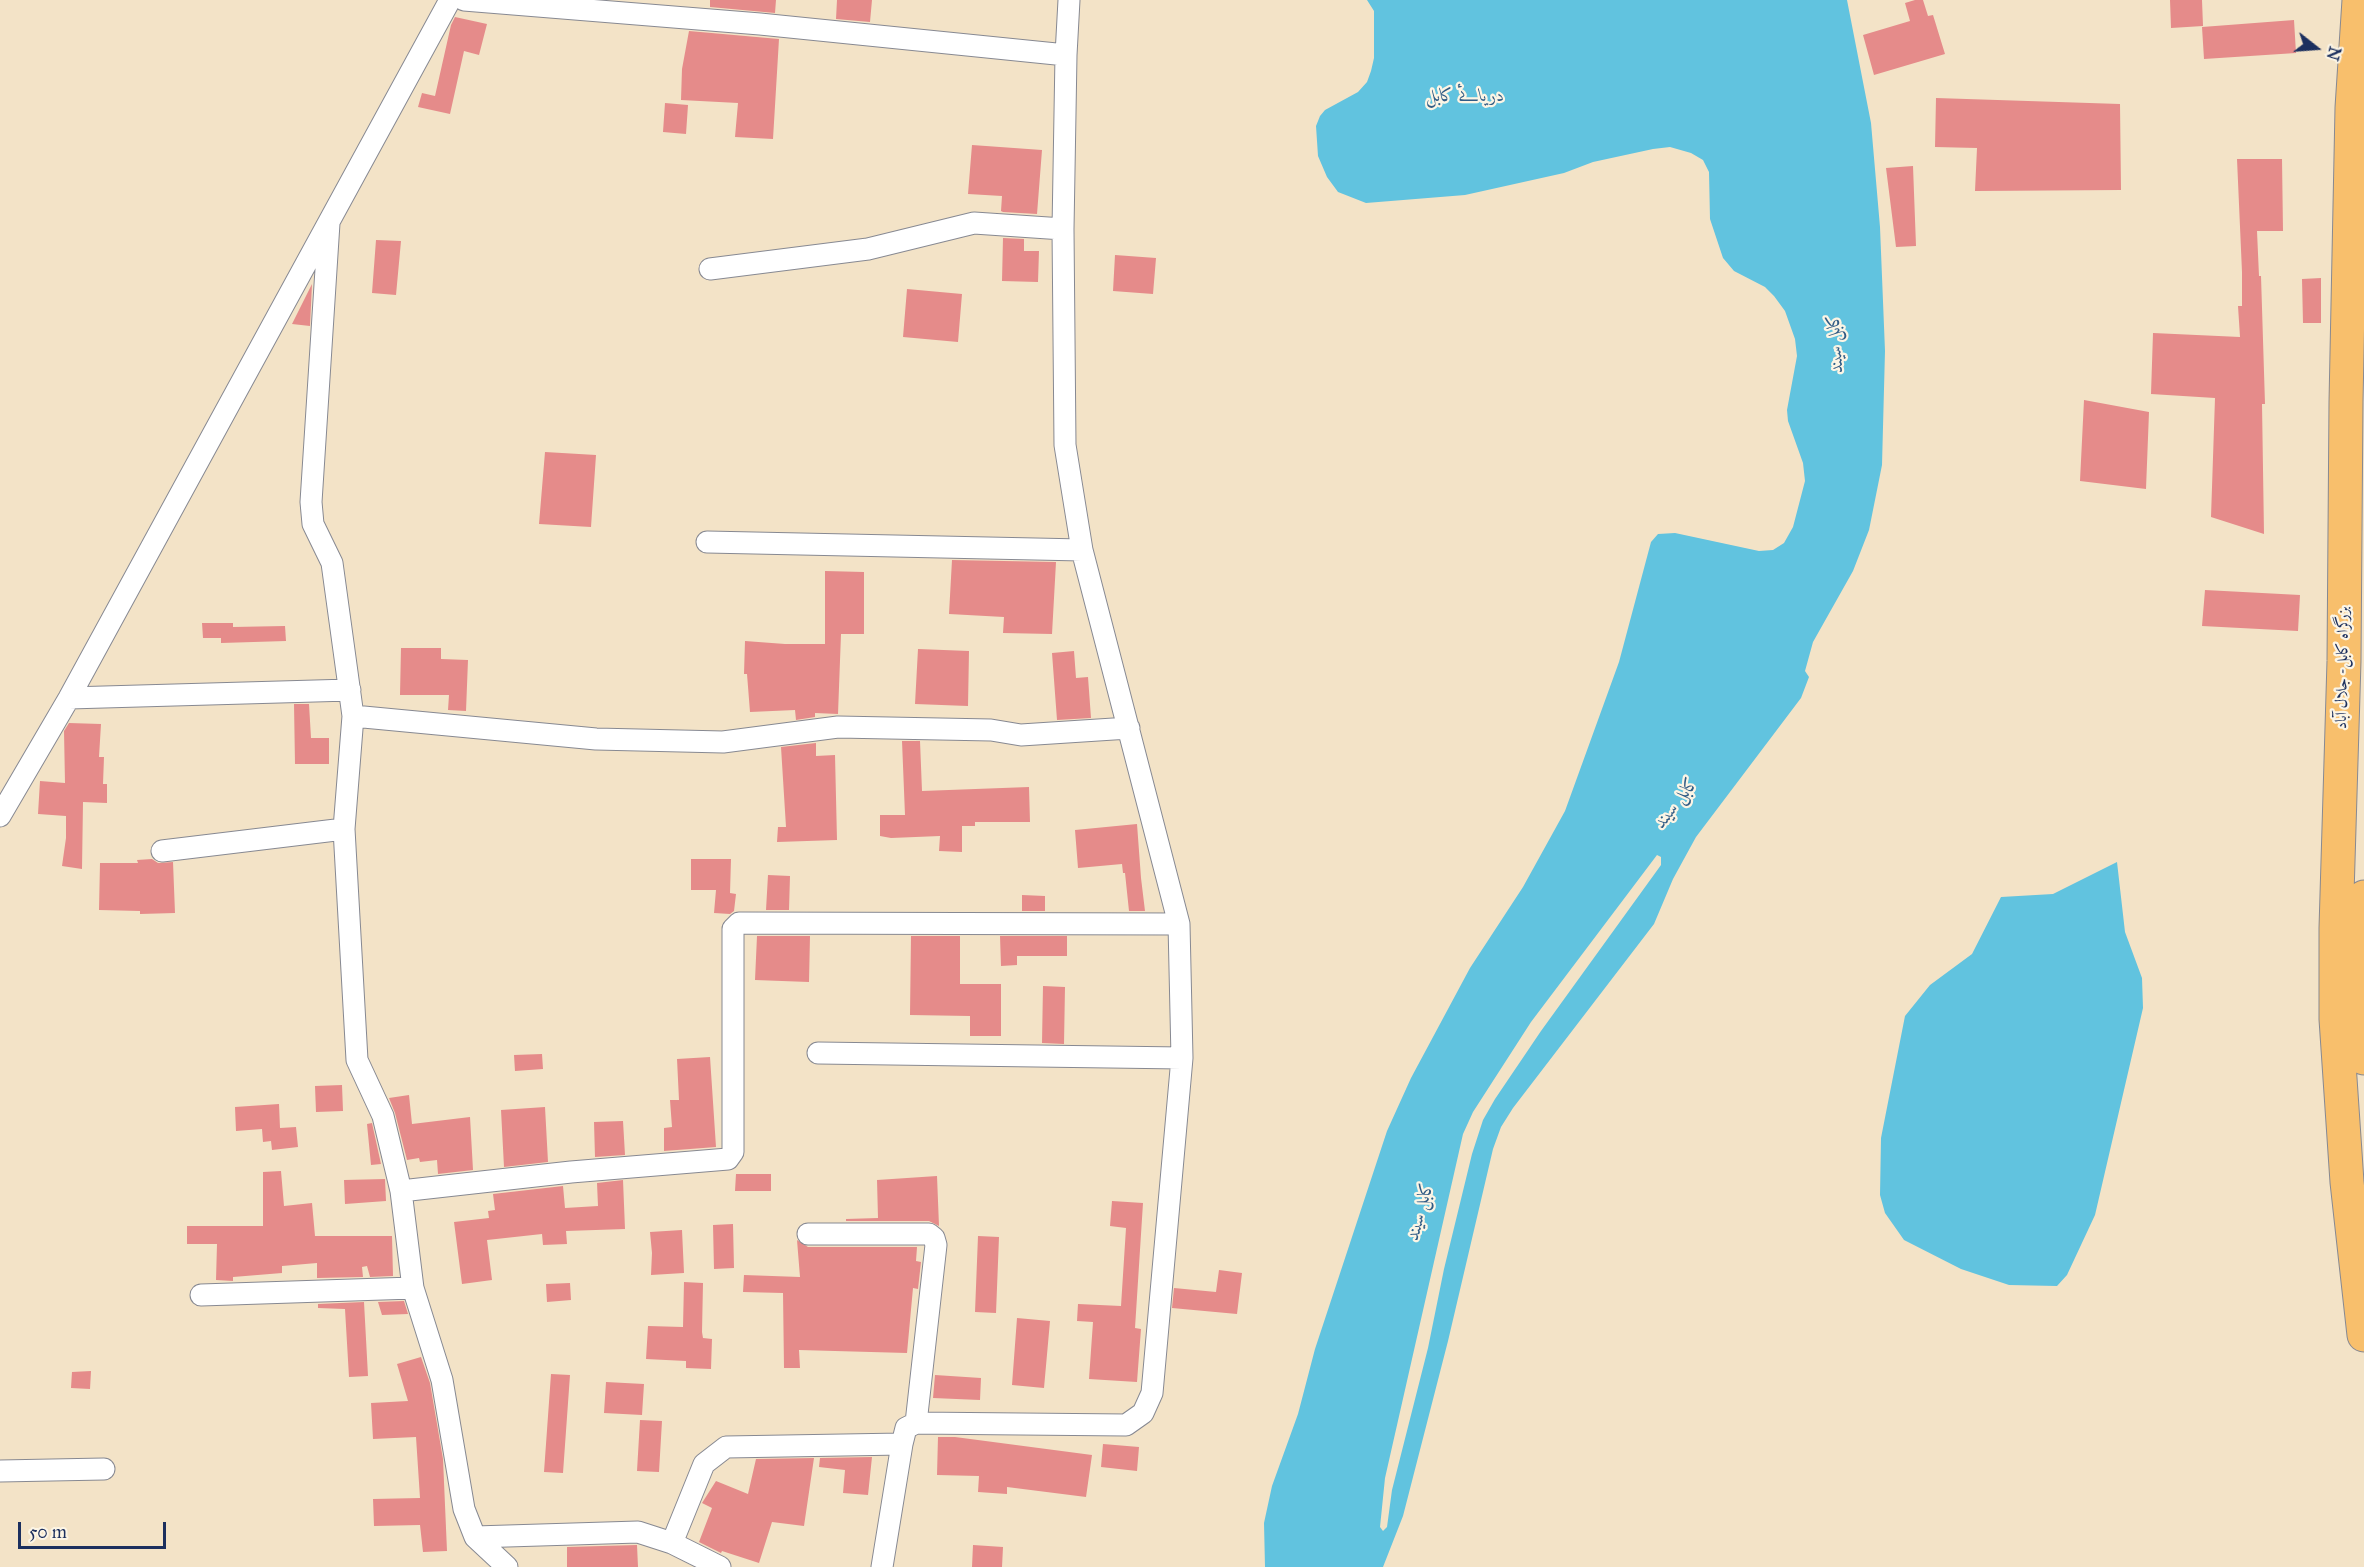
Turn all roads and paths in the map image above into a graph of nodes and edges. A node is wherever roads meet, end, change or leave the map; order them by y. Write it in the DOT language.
graph roads {
  1 [pos="450,0"];
  2 [pos="464,0"];
  3 [pos="1070,0"];
  4 [pos="2359,0"];
  5 [pos="1066,55"];
  6 [pos="329,223"];
  7 [pos="1063,229"];
  8 [pos="710,268"];
  9 [pos="707,542"];
  10 [pos="1082,550"];
  11 [pos="350,690"];
  12 [pos="69,698"];
  13 [pos="353,716"];
  14 [pos="1129,728"];
  15 [pos="0,816"];
  16 [pos="344,829"];
  17 [pos="162,851"];
  18 [pos="2364,897"];
  19 [pos="1179,924"];
  20 [pos="2349,1017"];
  21 [pos="818,1053"];
  22 [pos="1182,1058"];
  23 [pos="2364,1058"];
  24 [pos="401,1191"];
  25 [pos="808,1234"];
  26 [pos="413,1288"];
  27 [pos="201,1295"];
  28 [pos="2364,1335"];
  29 [pos="916,1423"];
  30 [pos="902,1444"];
  31 [pos="105,1469"];
  32 [pos="0,1471"];
  33 [pos="475,1538"];
  34 [pos="672,1543"];
  35 [pos="507,1567"];
  36 [pos="720,1567"];
  37 [pos="882,1567"];
  1 -- 6 [label="street"];
  2 -- 5 [label="street"];
  3 -- 5 [label="street"];
  4 -- 20 [label="highway, بزرگراه کابل- جلال آباد"];
  5 -- 7 [label="street"];
  6 -- 11 [label="street"];
  6 -- 12 [label="street"];
  7 -- 8 [label="street"];
  7 -- 10 [label="street"];
  9 -- 10 [label="street"];
  10 -- 14 [label="street"];
  11 -- 12 [label="street"];
  11 -- 13 [label="street"];
  12 -- 15 [label="street"];
  13 -- 14 [label="street"];
  13 -- 16 [label="street"];
  14 -- 19 [label="street"];
  16 -- 17 [label="street"];
  16 -- 24 [label="street"];
  18 -- 20 [label="highway, بزرگراه کابل- جلال آباد"];
  19 -- 22 [label="street"];
  19 -- 24 [label="street"];
  20 -- 23 [label="highway, بزرگراه کابل- جلال آباد"];
  20 -- 28 [label="highway, بزرگراه کابل- جلال آباد"];
  21 -- 22 [label="street"];
  22 -- 29 [label="street"];
  24 -- 26 [label="street"];
  25 -- 29 [label="street"];
  26 -- 27 [label="street"];
  26 -- 33 [label="street"];
  29 -- 30 [label="street"];
  30 -- 34 [label="street"];
  30 -- 37 [label="street"];
  31 -- 32 [label="street"];
  33 -- 34 [label="street"];
  33 -- 35 [label="street"];
  34 -- 36 [label="street"];
}
